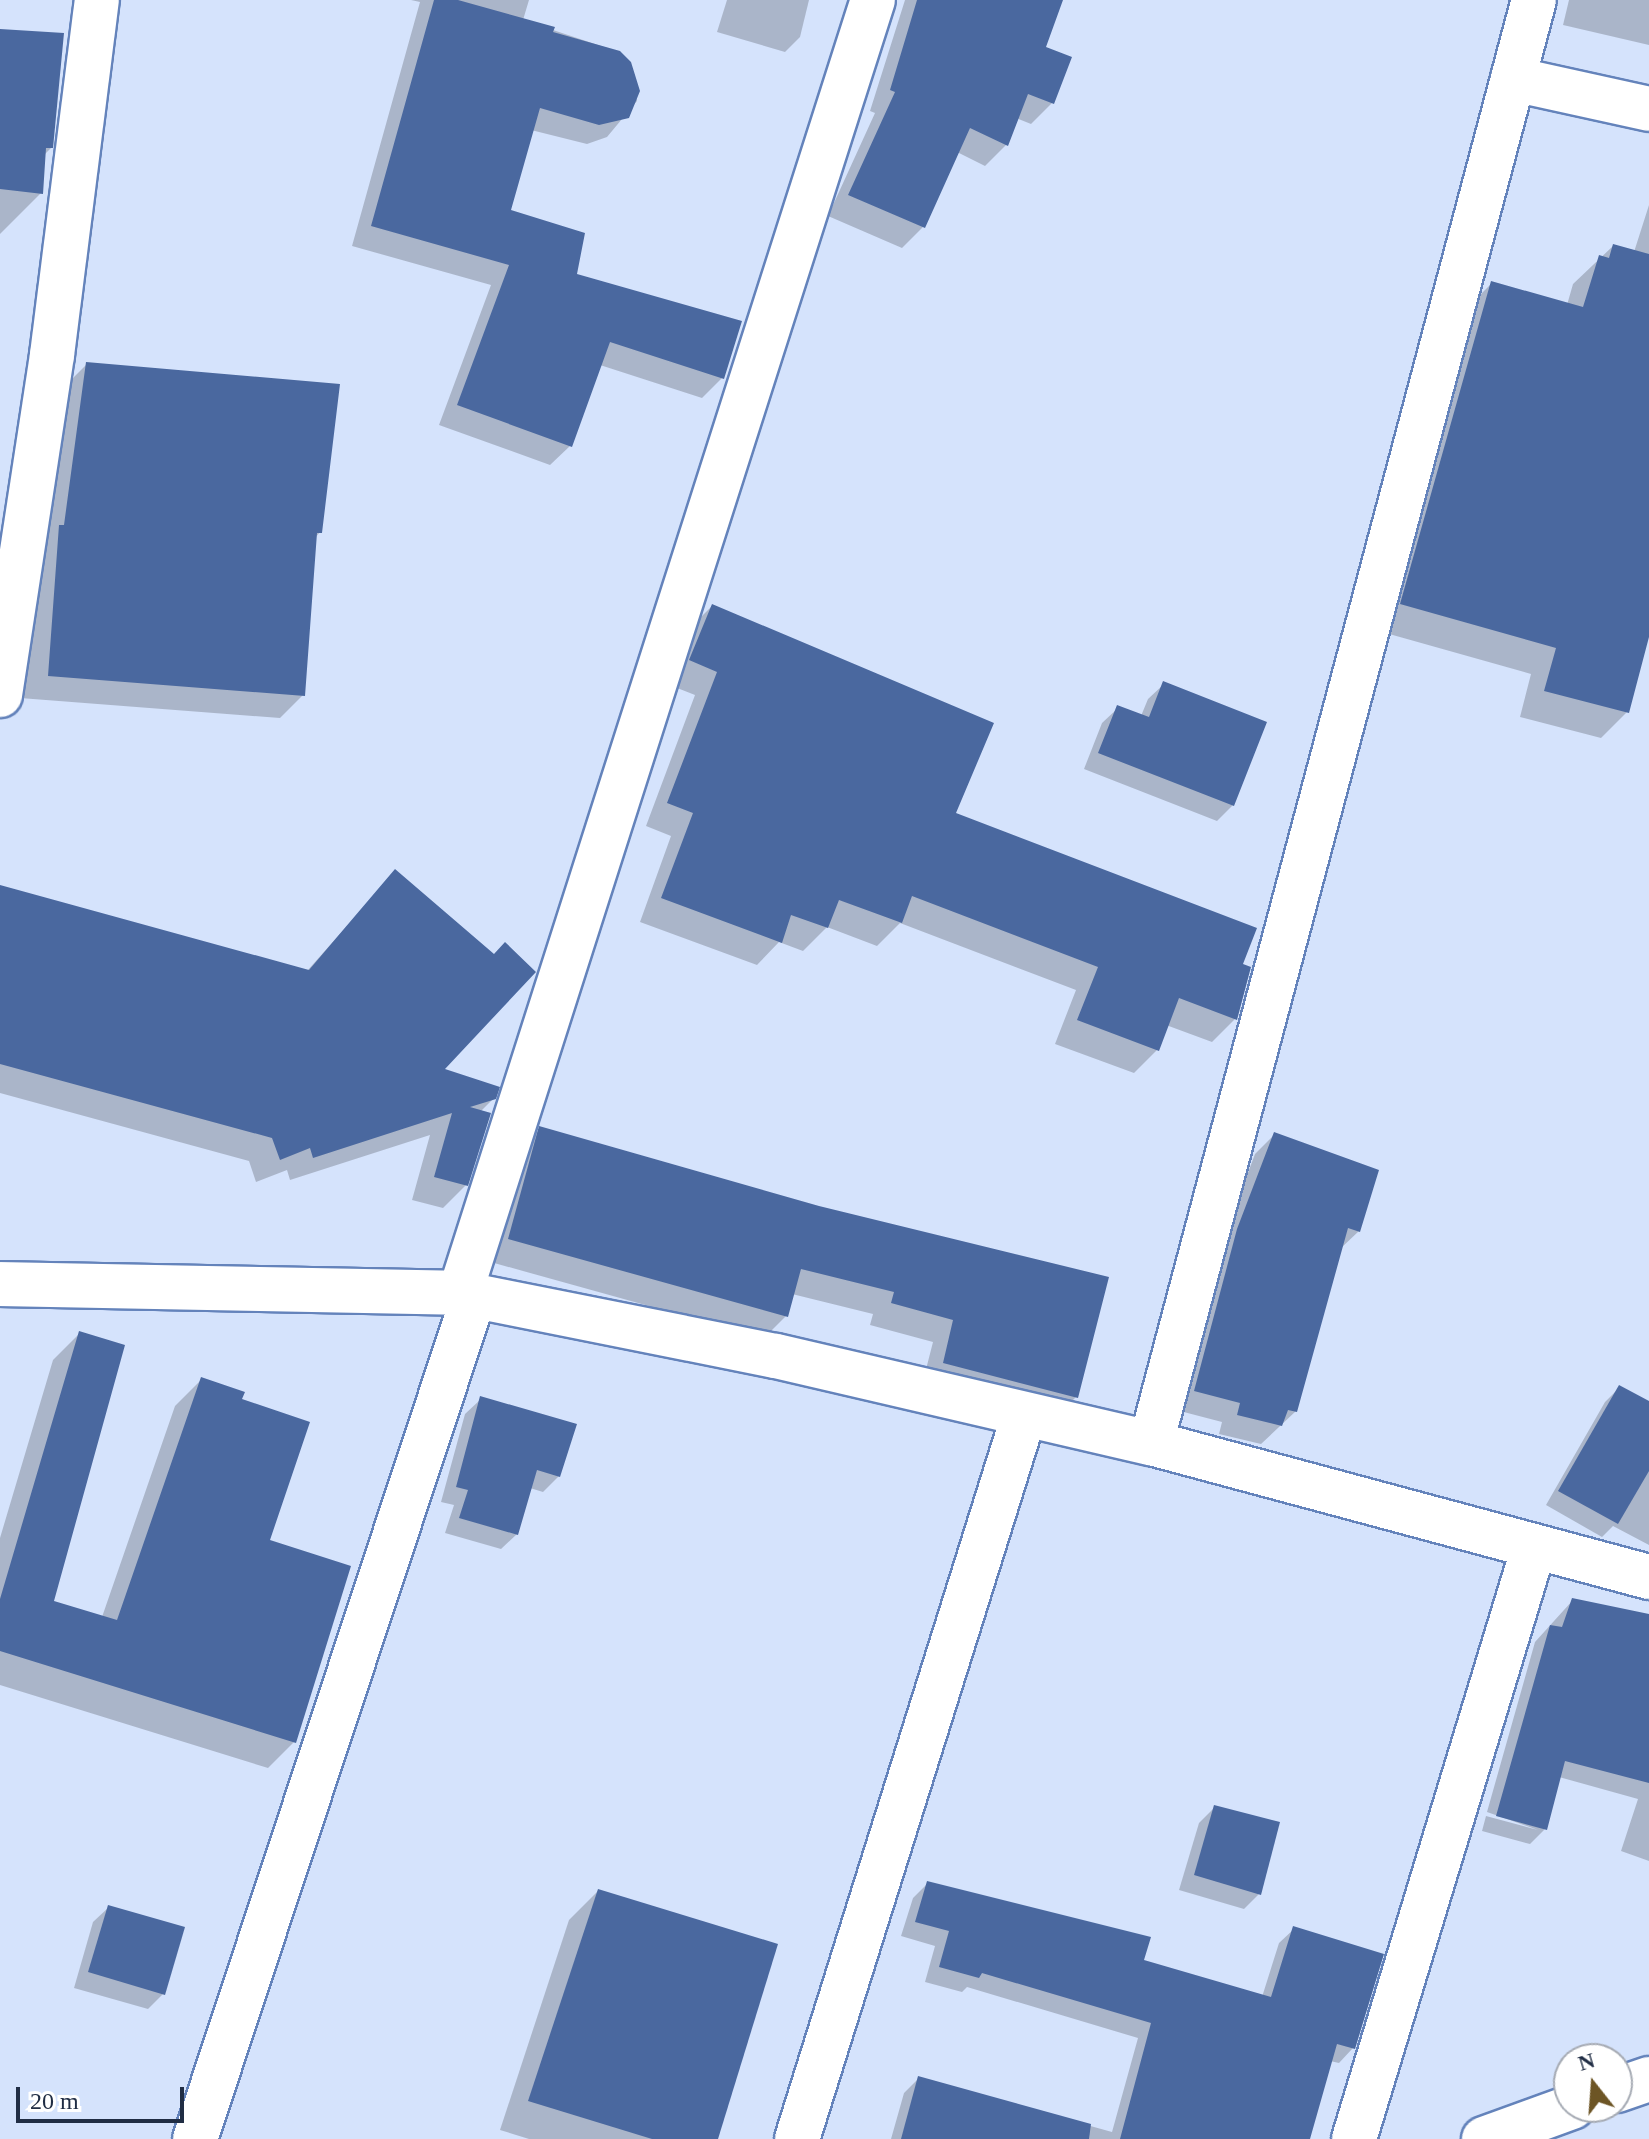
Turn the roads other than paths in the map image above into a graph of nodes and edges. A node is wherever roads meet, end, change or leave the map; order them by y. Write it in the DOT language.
graph roads {
  1 [pos="97,0"];
  2 [pos="873,0"];
  3 [pos="1534,0"];
  4 [pos="1513,79"];
  5 [pos="1649,109"];
  6 [pos="0,695"];
  7 [pos="0,1284"];
  8 [pos="467,1295"];
  9 [pos="1024,1415"];
  10 [pos="1151,1443"];
  11 [pos="1534,1547"];
  12 [pos="1649,1577"];
  13 [pos="1553,2114"];
  14 [pos="195,2139"];
  15 [pos="797,2139"];
  16 [pos="1354,2139"];
  17 [pos="1484,2139"];
  1 -- 6 [label="street"];
  2 -- 8 [label="street"];
  3 -- 4 [label="street"];
  4 -- 5 [label="street"];
  4 -- 10 [label="street"];
  7 -- 8 [label="street"];
  8 -- 9 [label="street"];
  8 -- 14 [label="street"];
  9 -- 10 [label="street"];
  9 -- 15 [label="street"];
  10 -- 11 [label="street"];
  11 -- 12 [label="street"];
  11 -- 16 [label="street"];
  13 -- 17 [label="street"];
}
